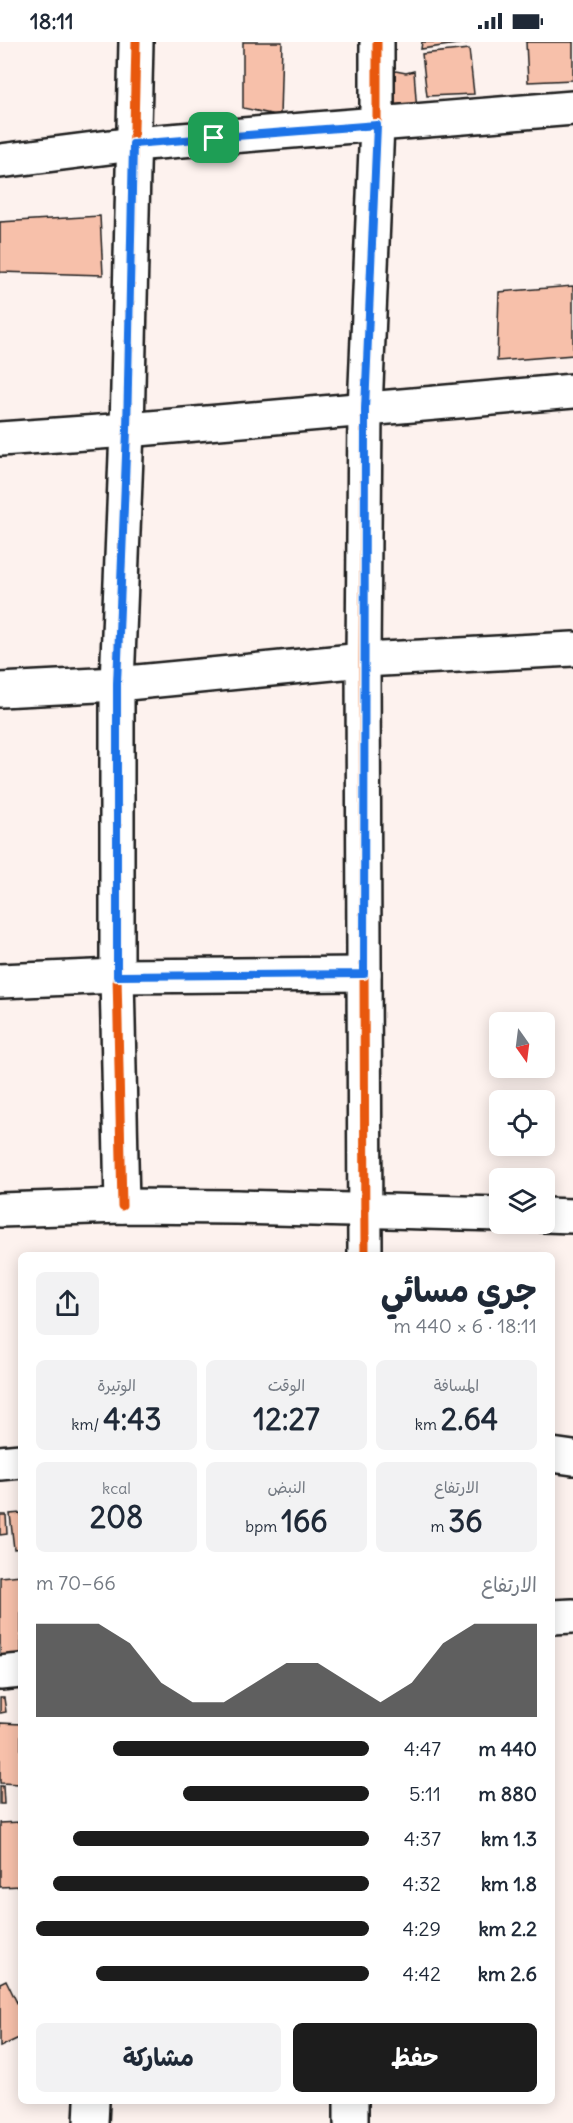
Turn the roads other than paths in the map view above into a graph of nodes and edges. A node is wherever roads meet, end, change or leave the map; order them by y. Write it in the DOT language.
graph roads {
  1 [pos="136,42"];
  2 [pos="377,42"];
  3 [pos="573,108"];
  4 [pos="377,125"];
  5 [pos="133,144"];
  6 [pos="0,161"];
  7 [pos="573,391"];
  8 [pos="365,409"];
  9 [pos="127,430"];
  10 [pos="0,439"];
  11 [pos="573,649"];
  12 [pos="363,660"];
  13 [pos="117,684"];
  14 [pos="0,690"];
  15 [pos="364,974"];
  16 [pos="117,976"];
  17 [pos="0,981"];
  18 [pos="122,1206"];
  19 [pos="0,1210"];
  20 [pos="364,1211"];
  21 [pos="489,1214"];
  22 [pos="555,1215"];
  23 [pos="573,1216"];
  24 [pos="365,1252"];
  25 [pos="555,1455"];
  26 [pos="573,1458"];
  27 [pos="18,1461"];
  28 [pos="0,1462"];
  29 [pos="573,1616"];
  30 [pos="555,1617"];
  31 [pos="18,1671"];
  32 [pos="0,1672"];
  33 [pos="92,2104"];
  34 [pos="351,2104"];
  35 [pos="91,2123"];
  36 [pos="351,2123"];
  1 -- 5 [label="street"];
  2 -- 4 [label="street"];
  3 -- 4 [label="street"];
  4 -- 5 [label="street"];
  4 -- 8 [label="street"];
  5 -- 6 [label="street"];
  5 -- 9 [label="street"];
  7 -- 8 [label="street"];
  8 -- 9 [label="street"];
  8 -- 12 [label="street"];
  9 -- 10 [label="street"];
  9 -- 13 [label="street"];
  11 -- 12 [label="street"];
  12 -- 13 [label="street"];
  12 -- 15 [label="street"];
  13 -- 14 [label="street"];
  13 -- 16 [label="street"];
  15 -- 16 [label="street"];
  15 -- 20 [label="street"];
  16 -- 17 [label="street"];
  16 -- 18 [label="street"];
  18 -- 19 [label="street"];
  18 -- 20 [label="street"];
  20 -- 21 [label="street"];
  20 -- 24 [label="street"];
  22 -- 23 [label="street"];
  25 -- 26 [label="street"];
  27 -- 28 [label="street"];
  29 -- 30 [label="street"];
  31 -- 32 [label="street"];
  33 -- 35 [label="street"];
  34 -- 36 [label="street"];
}
